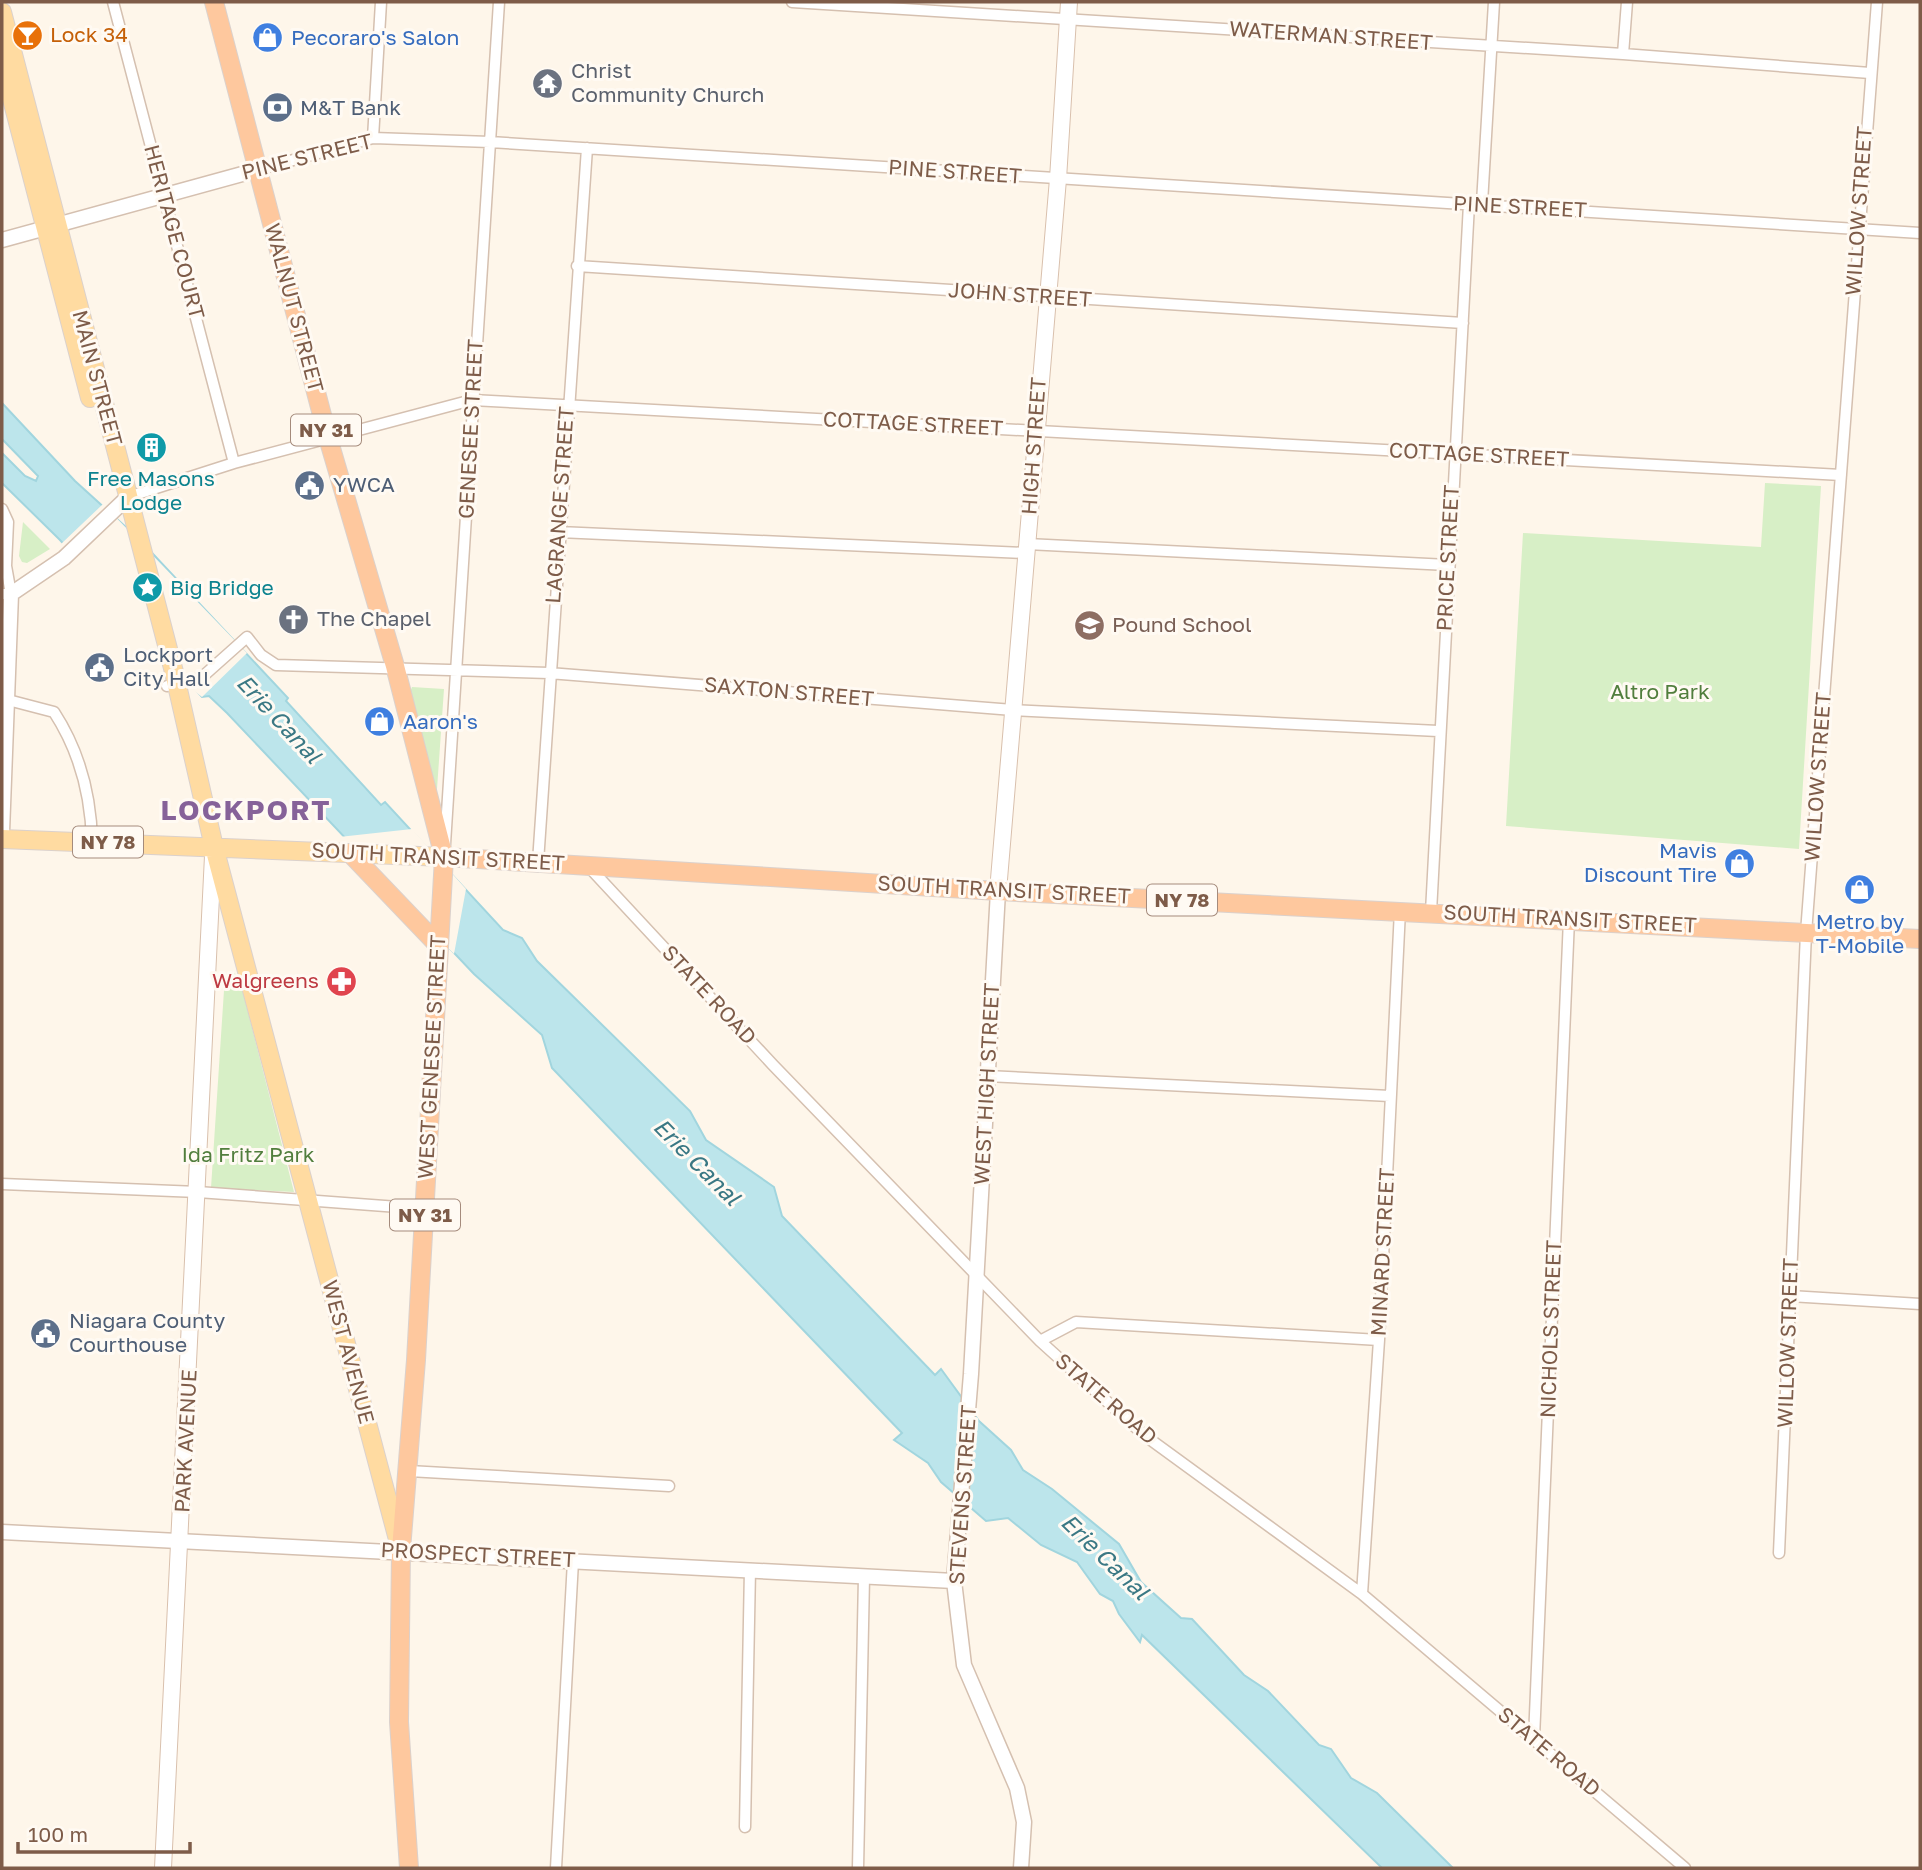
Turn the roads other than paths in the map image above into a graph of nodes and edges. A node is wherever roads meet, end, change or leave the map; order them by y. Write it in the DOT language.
graph roads {
  1 [pos="113,2"];
  2 [pos="214,2"];
  3 [pos="381,2"];
  4 [pos="499,2"];
  5 [pos="792,2"];
  6 [pos="1069,2"];
  7 [pos="1494,2"];
  8 [pos="1627,2"];
  9 [pos="1877,2"];
  10 [pos="2,12"];
  11 [pos="1068,20"];
  12 [pos="1492,46"];
  13 [pos="1623,54"];
  14 [pos="2,61"];
  15 [pos="1870,73"];
  16 [pos="373,138"];
  17 [pos="490,142"];
  18 [pos="587,148"];
  19 [pos="257,170"];
  20 [pos="1058,179"];
  21 [pos="164,195"];
  22 [pos="1469,204"];
  23 [pos="1482,204"];
  24 [pos="51,227"];
  25 [pos="1857,229"];
  26 [pos="1920,233"];
  27 [pos="2,240"];
  28 [pos="577,266"];
  29 [pos="1046,297"];
  30 [pos="1463,323"];
  31 [pos="472,400"];
  32 [pos="567,408"];
  33 [pos="1036,430"];
  34 [pos="328,438"];
  35 [pos="1454,454"];
  36 [pos="234,463"];
  37 [pos="1841,475"];
  38 [pos="120,505"];
  39 [pos="2,509"];
  40 [pos="559,532"];
  41 [pos="1026,549"];
  42 [pos="1448,565"];
  43 [pos="7,594"];
  44 [pos="395,666"];
  45 [pos="458,669"];
  46 [pos="548,673"];
  47 [pos="176,681"];
  48 [pos="8,700"];
  49 [pos="1013,710"];
  50 [pos="1438,731"];
  51 [pos="2,832"];
  52 [pos="2,839"];
  53 [pos="92,842"];
  54 [pos="214,846"];
  55 [pos="342,852"];
  56 [pos="442,859"];
  57 [pos="538,862"];
  58 [pos="587,865"];
  59 [pos="998,891"];
  60 [pos="1400,910"];
  61 [pos="1431,912"];
  62 [pos="1569,919"];
  63 [pos="1806,933"];
  64 [pos="1920,939"];
  65 [pos="437,952"];
  66 [pos="987,1076"];
  67 [pos="1390,1096"];
  68 [pos="2,1184"];
  69 [pos="198,1192"];
  70 [pos="307,1200"];
  71 [pos="425,1209"];
  72 [pos="976,1278"];
  73 [pos="1790,1296"];
  74 [pos="1920,1304"];
  75 [pos="1379,1340"];
  76 [pos="1040,1341"];
  77 [pos="409,1471"];
  78 [pos="669,1486"];
  79 [pos="2,1532"];
  80 [pos="181,1541"];
  81 [pos="401,1550"];
  82 [pos="1779,1553"];
  83 [pos="572,1561"];
  84 [pos="750,1569"];
  85 [pos="864,1577"];
  86 [pos="954,1581"];
  87 [pos="1362,1594"];
  88 [pos="1534,1738"];
  89 [pos="745,1827"];
  90 [pos="163,1868"];
  91 [pos="410,1868"];
  92 [pos="556,1868"];
  93 [pos="858,1868"];
  94 [pos="1021,1868"];
  95 [pos="1685,1868"];
  1 -- 21 [label="street, HERITAGE COURT"];
  2 -- 19 [label="highway, WALNUT STREET / NY 31"];
  3 -- 16 [label="street"];
  4 -- 17 [label="street, GENESEE STREET"];
  5 -- 11 [label="street, WATERMAN STREET"];
  6 -- 11 [label="main road, HIGH STREET"];
  7 -- 12 [label="street"];
  8 -- 13 [label="street"];
  9 -- 15 [label="street, WILLOW STREET"];
  10 -- 24 [label="main road, MAIN STREET"];
  11 -- 12 [label="street, WATERMAN STREET"];
  11 -- 20 [label="main road, HIGH STREET"];
  12 -- 13 [label="street, WATERMAN STREET"];
  12 -- 23 [label="street"];
  13 -- 15 [label="street, WATERMAN STREET"];
  14 -- 24 [label="main road, MAIN STREET"];
  15 -- 25 [label="street, WILLOW STREET"];
  16 -- 17 [label="street, PINE STREET"];
  16 -- 19 [label="street, PINE STREET"];
  17 -- 18 [label="street, PINE STREET"];
  17 -- 31 [label="street, GENESEE STREET"];
  18 -- 20 [label="street, PINE STREET"];
  18 -- 28 [label="street, LAGRANGE STREET"];
  19 -- 21 [label="street, PINE STREET"];
  19 -- 34 [label="highway, WALNUT STREET / NY 31"];
  20 -- 22 [label="street, PINE STREET"];
  20 -- 29 [label="main road, HIGH STREET"];
  21 -- 24 [label="street, PINE STREET"];
  21 -- 36 [label="street, HERITAGE COURT"];
  22 -- 23 [label="street, PINE STREET"];
  22 -- 30 [label="street, PRICE STREET"];
  23 -- 25 [label="street, PINE STREET"];
  24 -- 27 [label="street, PINE STREET"];
  24 -- 38 [label="main road, MAIN STREET"];
  25 -- 26 [label="street, PINE STREET"];
  25 -- 37 [label="street, WILLOW STREET"];
  28 -- 29 [label="street, JOHN STREET"];
  28 -- 32 [label="street, LAGRANGE STREET"];
  29 -- 30 [label="street, JOHN STREET"];
  29 -- 33 [label="main road, HIGH STREET"];
  30 -- 35 [label="street, PRICE STREET"];
  31 -- 32 [label="street, COTTAGE STREET"];
  31 -- 34 [label="street, COTTAGE STREET"];
  31 -- 45 [label="street, GENESEE STREET"];
  32 -- 33 [label="street, COTTAGE STREET"];
  32 -- 40 [label="street, LAGRANGE STREET"];
  33 -- 35 [label="street, COTTAGE STREET"];
  33 -- 41 [label="main road, HIGH STREET"];
  34 -- 36 [label="street, COTTAGE STREET"];
  34 -- 44 [label="highway, WALNUT STREET / NY 31"];
  35 -- 37 [label="street, COTTAGE STREET"];
  35 -- 42 [label="street, PRICE STREET"];
  36 -- 38 [label="street, COTTAGE STREET"];
  37 -- 63 [label="street, WILLOW STREET"];
  38 -- 43 [label="street, COTTAGE STREET"];
  38 -- 47 [label="main road, MAIN STREET"];
  38 -- 47 [label="main road, MAIN STREET"];
  39 -- 43 [label="street"];
  40 -- 41 [label="street"];
  40 -- 46 [label="street, LAGRANGE STREET"];
  41 -- 42 [label="street"];
  41 -- 49 [label="main road, HIGH STREET"];
  42 -- 50 [label="street, PRICE STREET"];
  43 -- 48 [label="street"];
  44 -- 45 [label="street, SAXTON STREET"];
  44 -- 47 [label="street, SAXTON STREET"];
  44 -- 56 [label="highway, WALNUT STREET / NY 31"];
  45 -- 46 [label="street, SAXTON STREET"];
  45 -- 56 [label="street, GENESEE STREET"];
  46 -- 49 [label="street, SAXTON STREET"];
  46 -- 57 [label="street, LAGRANGE STREET"];
  47 -- 54 [label="main road, MAIN STREET"];
  48 -- 51 [label="street"];
  48 -- 53 [label="street"];
  49 -- 50 [label="street, SAXTON STREET"];
  49 -- 59 [label="main road, HIGH STREET"];
  50 -- 61 [label="street, PRICE STREET"];
  52 -- 53 [label="main road, NY 78"];
  53 -- 54 [label="main road, NY 78"];
  54 -- 55 [label="main road, SOUTH TRANSIT STREET / NY 78"];
  54 -- 69 [label="main road, PARK AVENUE"];
  54 -- 70 [label="main road, WEST AVENUE"];
  55 -- 56 [label="main road, SOUTH TRANSIT STREET / NY 78"];
  55 -- 65 [label="highway"];
  56 -- 57 [label="highway, SOUTH TRANSIT STREET / NY 78"];
  56 -- 65 [label="highway, WEST GENESEE STREET / NY 31"];
  57 -- 58 [label="highway, SOUTH TRANSIT STREET / NY 78"];
  58 -- 59 [label="highway, SOUTH TRANSIT STREET / NY 78"];
  58 -- 72 [label="street, STATE ROAD"];
  59 -- 60 [label="highway, SOUTH TRANSIT STREET / NY 78"];
  59 -- 66 [label="street, WEST HIGH STREET"];
  60 -- 61 [label="highway, SOUTH TRANSIT STREET / NY 78"];
  60 -- 67 [label="street, MINARD STREET"];
  61 -- 62 [label="highway, SOUTH TRANSIT STREET / NY 78"];
  62 -- 63 [label="highway, SOUTH TRANSIT STREET / NY 78"];
  62 -- 88 [label="street, NICHOLS STREET"];
  63 -- 64 [label="highway, SOUTH TRANSIT STREET / NY 78"];
  63 -- 73 [label="street, WILLOW STREET"];
  65 -- 71 [label="highway, WEST GENESEE STREET / NY 31"];
  66 -- 67 [label="street"];
  66 -- 72 [label="street, WEST HIGH STREET"];
  67 -- 75 [label="street, MINARD STREET"];
  68 -- 69 [label="street"];
  69 -- 70 [label="street"];
  69 -- 80 [label="main road, PARK AVENUE"];
  70 -- 71 [label="street"];
  70 -- 81 [label="main road, WEST AVENUE"];
  71 -- 77 [label="highway, WEST GENESEE STREET / NY 31"];
  72 -- 76 [label="street, STATE ROAD"];
  72 -- 86 [label="street, STEVENS STREET"];
  73 -- 74 [label="street"];
  73 -- 82 [label="street, WILLOW STREET"];
  75 -- 76 [label="street"];
  75 -- 87 [label="street, MINARD STREET"];
  76 -- 87 [label="street, STATE ROAD"];
  77 -- 78 [label="street"];
  77 -- 81 [label="highway, WEST GENESEE STREET / NY 31"];
  79 -- 80 [label="street, PROSPECT STREET"];
  80 -- 81 [label="street, PROSPECT STREET"];
  80 -- 90 [label="main road, PARK AVENUE"];
  81 -- 83 [label="street, PROSPECT STREET"];
  81 -- 91 [label="highway, WEST AVENUE / NY 31"];
  83 -- 84 [label="street, PROSPECT STREET"];
  83 -- 92 [label="street"];
  84 -- 85 [label="street, PROSPECT STREET"];
  84 -- 89 [label="street"];
  85 -- 86 [label="street, PROSPECT STREET"];
  85 -- 93 [label="street"];
  86 -- 94 [label="street, STEVENS STREET"];
  87 -- 88 [label="street, STATE ROAD"];
  88 -- 95 [label="street, STATE ROAD"];
}
